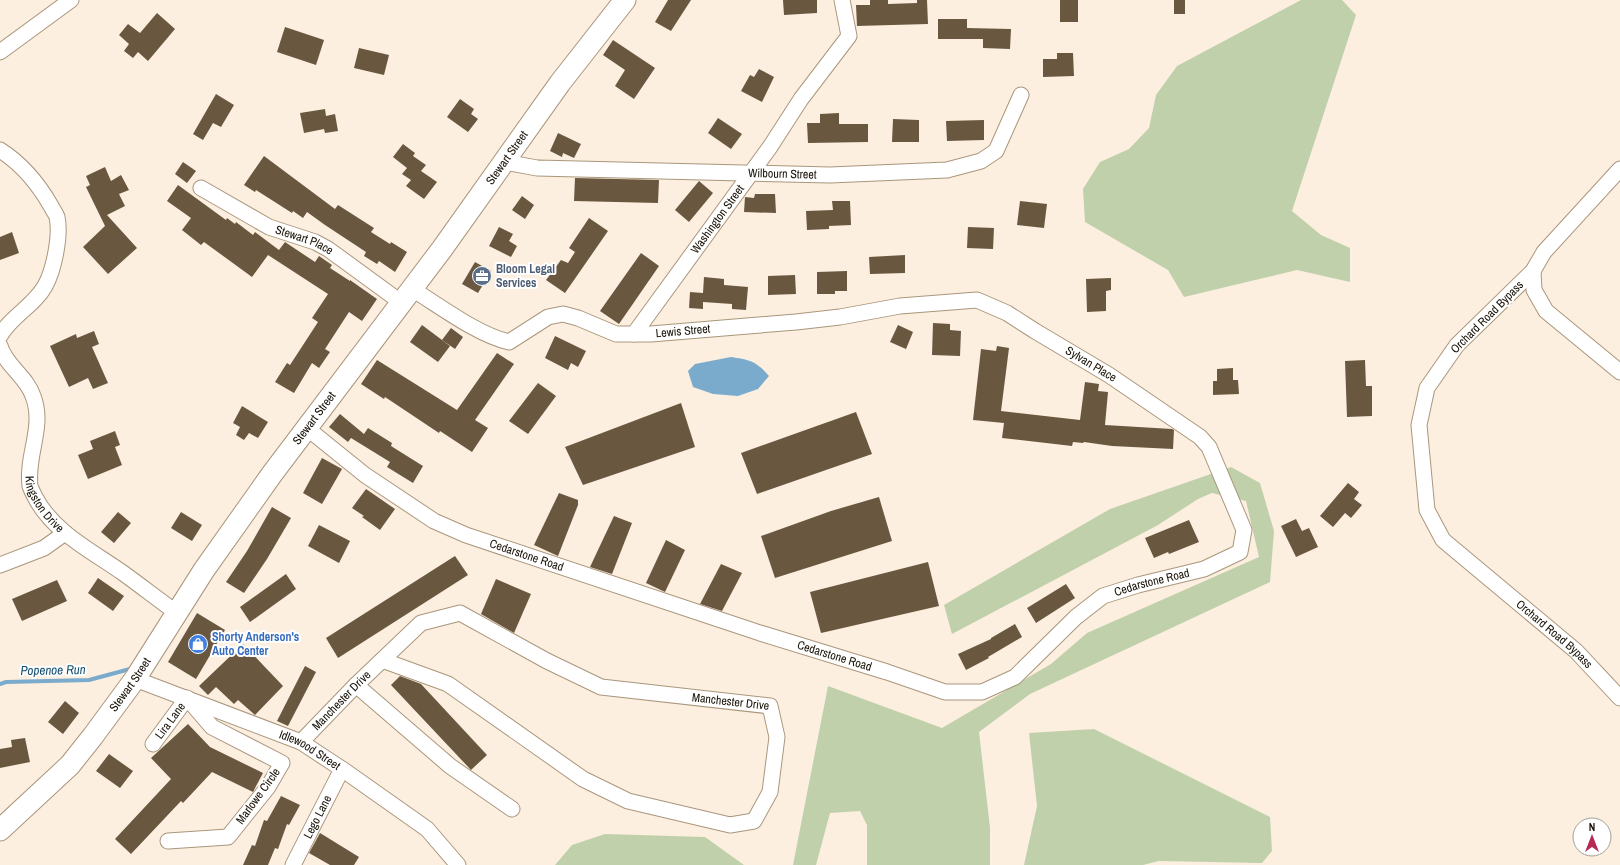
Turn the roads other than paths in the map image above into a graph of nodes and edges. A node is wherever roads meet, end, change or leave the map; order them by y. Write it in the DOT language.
graph roads {
  1 [pos="71,0"];
  2 [pos="625,0"];
  3 [pos="842,0"];
  4 [pos="0,52"];
  5 [pos="1021,95"];
  6 [pos="0,150"];
  7 [pos="504,162"];
  8 [pos="1620,169"];
  9 [pos="752,172"];
  10 [pos="201,188"];
  11 [pos="1533,271"];
  12 [pos="407,296"];
  13 [pos="977,300"];
  14 [pos="634,334"];
  15 [pos="0,336"];
  16 [pos="0,346"];
  17 [pos="1620,372"];
  18 [pos="308,429"];
  19 [pos="1200,437"];
  20 [pos="65,533"];
  21 [pos="0,565"];
  22 [pos="177,613"];
  23 [pos="382,660"];
  24 [pos="135,679"];
  25 [pos="356,685"];
  26 [pos="187,698"];
  27 [pos="1620,698"];
  28 [pos="301,742"];
  29 [pos="153,744"];
  30 [pos="342,769"];
  31 [pos="512,809"];
  32 [pos="2,827"];
  33 [pos="168,841"];
  34 [pos="296,864"];
  35 [pos="458,865"];
  1 -- 4 [label="street"];
  2 -- 7 [label="street, Stewart Street"];
  3 -- 9 [label="street, Washington Street"];
  5 -- 9 [label="street, Wilbourn Street"];
  6 -- 15 [label="street"];
  7 -- 9 [label="street, Wilbourn Street"];
  7 -- 12 [label="street, Stewart Street"];
  8 -- 11 [label="street, Orchard Road Bypass"];
  9 -- 14 [label="street, Washington Street"];
  10 -- 12 [label="street, Stewart Place"];
  11 -- 17 [label="street"];
  11 -- 27 [label="street, Orchard Road Bypass"];
  12 -- 14 [label="street, Lewis Street"];
  12 -- 18 [label="street, Stewart Street"];
  13 -- 14 [label="street, Lewis Street"];
  13 -- 19 [label="street, Sylvan Place"];
  16 -- 20 [label="street, Kingston Drive"];
  18 -- 19 [label="street, Cedarstone Road"];
  18 -- 22 [label="street, Stewart Street"];
  20 -- 21 [label="street"];
  20 -- 22 [label="street, Kingston Drive"];
  22 -- 24 [label="street, Stewart Street"];
  23 -- 23 [label="street, Manchester Drive"];
  23 -- 25 [label="street, Manchester Drive"];
  24 -- 26 [label="street, Idlewood Street"];
  24 -- 32 [label="street, Stewart Street"];
  25 -- 28 [label="street, Manchester Drive"];
  25 -- 31 [label="street"];
  26 -- 28 [label="street, Idlewood Street"];
  26 -- 29 [label="street, Lira Lane"];
  26 -- 33 [label="street, Marlowe Circle"];
  28 -- 30 [label="street, Idlewood Street"];
  30 -- 34 [label="street, Lego Lane"];
  30 -- 35 [label="street, Idlewood Street"];
}
